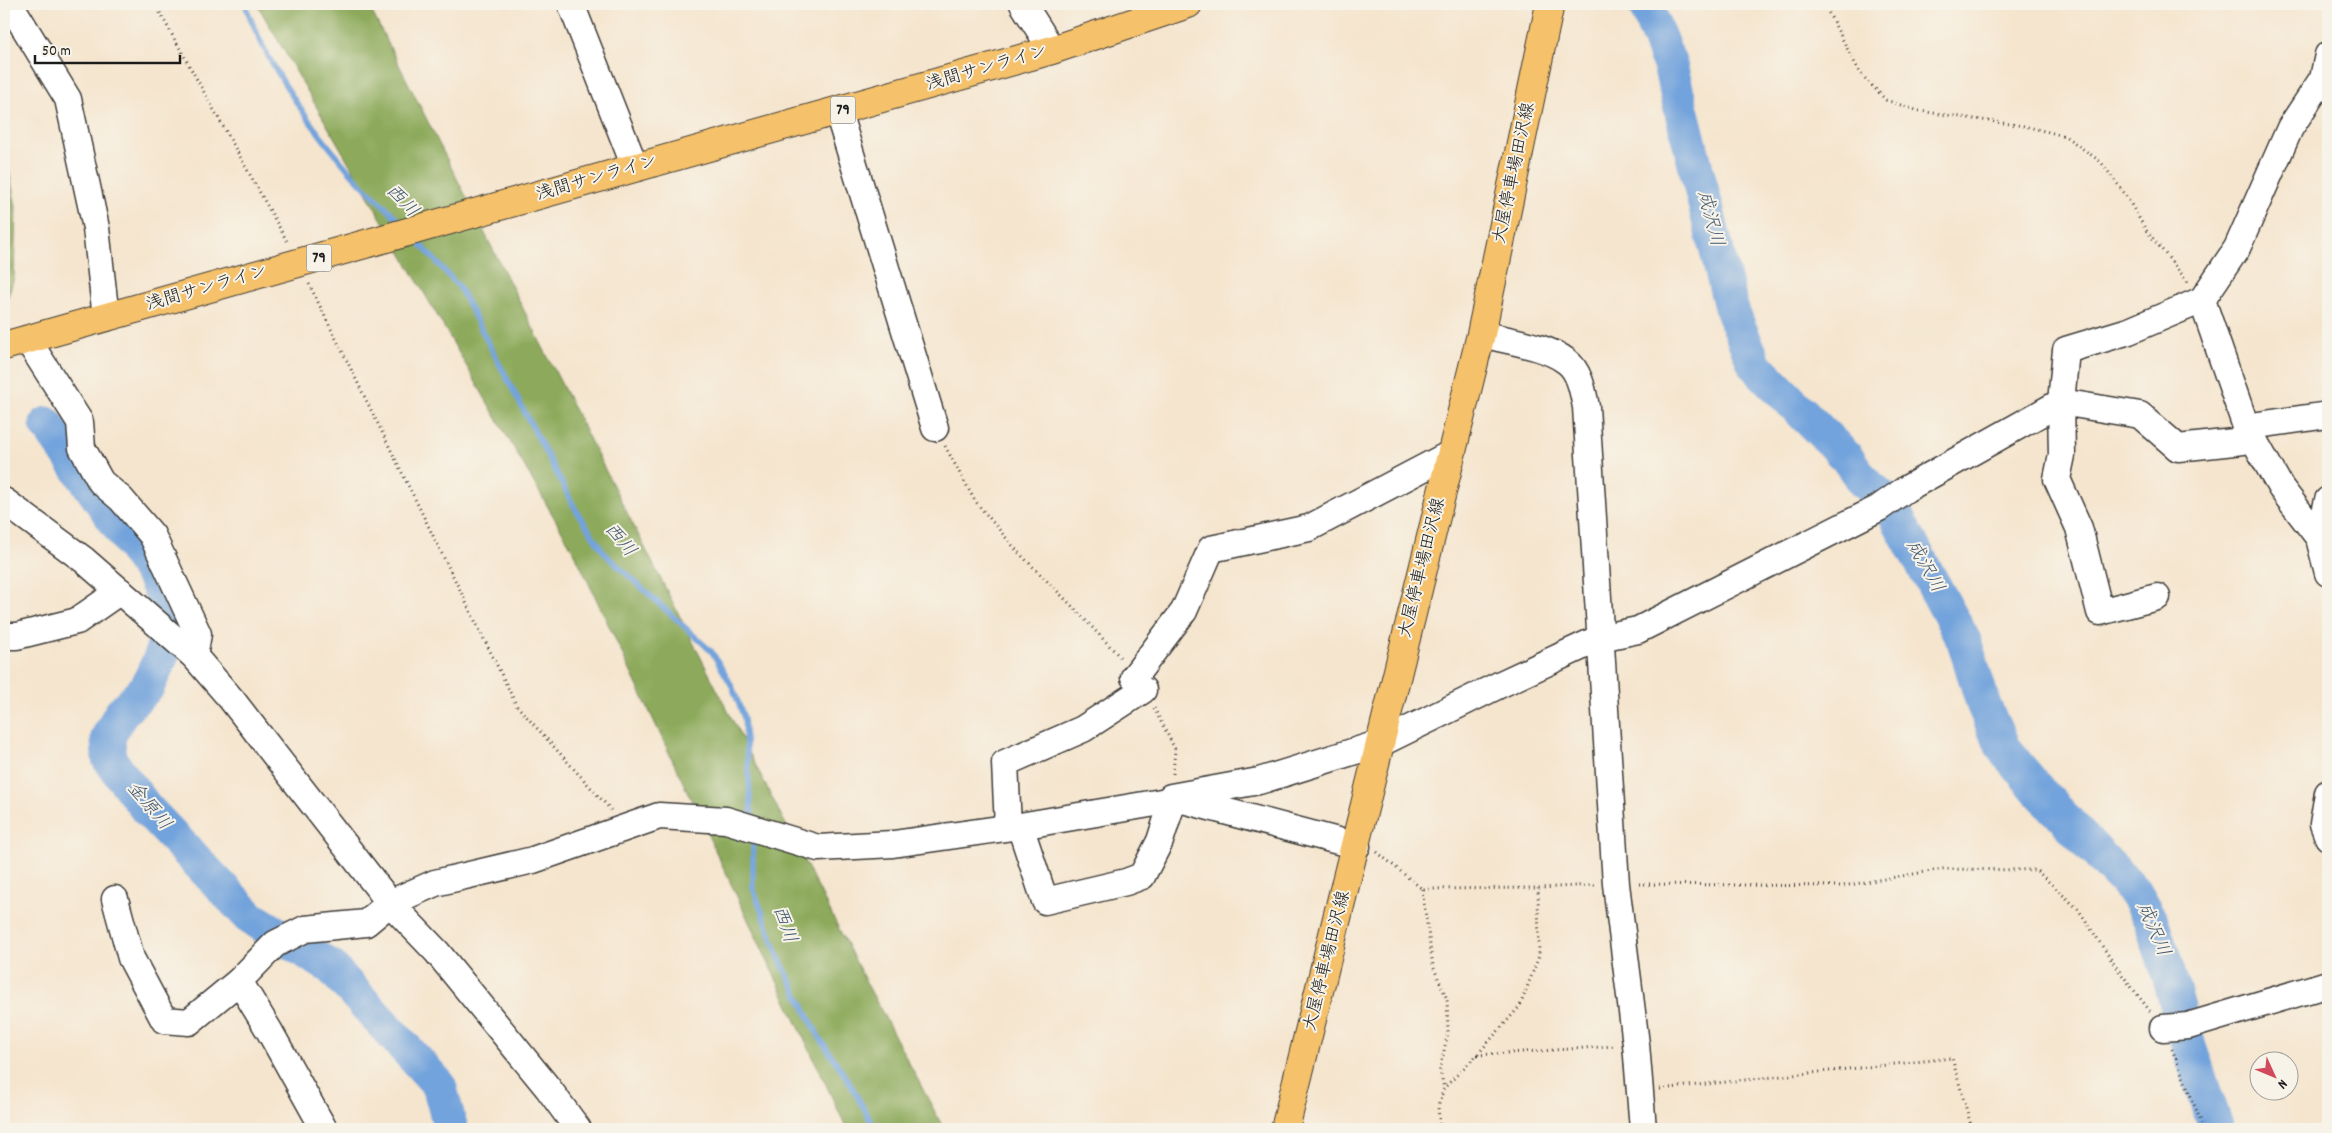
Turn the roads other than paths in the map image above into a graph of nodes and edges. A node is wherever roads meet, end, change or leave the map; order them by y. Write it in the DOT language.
graph roads {
  1 [pos="10,4"];
  2 [pos="571,4"];
  3 [pos="1022,4"];
  4 [pos="1188,4"];
  5 [pos="1550,4"];
  6 [pos="1052,50"];
  7 [pos="2326,71"];
  8 [pos="838,112"];
  9 [pos="635,168"];
  10 [pos="2202,300"];
  11 [pos="106,318"];
  12 [pos="1481,334"];
  13 [pos="15,343"];
  14 [pos="2060,402"];
  15 [pos="2328,415"];
  16 [pos="935,428"];
  17 [pos="2250,433"];
  18 [pos="1450,454"];
  19 [pos="2328,500"];
  20 [pos="4,501"];
  21 [pos="2319,538"];
  22 [pos="2328,573"];
  23 [pos="120,591"];
  24 [pos="2157,597"];
  25 [pos="4,636"];
  26 [pos="1600,638"];
  27 [pos="186,649"];
  28 [pos="1380,742"];
  29 [pos="2328,793"];
  30 [pos="1172,798"];
  31 [pos="1014,827"];
  32 [pos="2328,837"];
  33 [pos="1356,846"];
  34 [pos="115,899"];
  35 [pos="390,903"];
  36 [pos="239,981"];
  37 [pos="2328,984"];
  38 [pos="2174,1028"];
  39 [pos="324,1129"];
  40 [pos="578,1129"];
  41 [pos="1285,1129"];
  42 [pos="1642,1129"];
  1 -- 11 [label="street"];
  2 -- 9 [label="street"];
  3 -- 6 [label="street"];
  4 -- 6 [label="main road, 浅間サンライン / 79"];
  5 -- 12 [label="main road, 大屋停車場田沢線"];
  6 -- 8 [label="main road, 浅間サンライン / 79"];
  7 -- 10 [label="street"];
  8 -- 9 [label="main road, 浅間サンライン / 79"];
  8 -- 16 [label="street"];
  9 -- 11 [label="main road, 浅間サンライン / 79"];
  10 -- 14 [label="street"];
  10 -- 17 [label="street"];
  11 -- 13 [label="main road, 浅間サンライン / 79"];
  12 -- 18 [label="main road, 大屋停車場田沢線"];
  12 -- 26 [label="street"];
  13 -- 27 [label="street"];
  14 -- 17 [label="street"];
  14 -- 24 [label="street"];
  14 -- 26 [label="street"];
  15 -- 17 [label="street"];
  17 -- 21 [label="street"];
  18 -- 28 [label="main road, 大屋停車場田沢線"];
  18 -- 31 [label="street"];
  19 -- 21 [label="street"];
  20 -- 23 [label="street"];
  21 -- 22 [label="street"];
  23 -- 25 [label="street"];
  23 -- 27 [label="street"];
  26 -- 28 [label="street"];
  26 -- 42 [label="street"];
  27 -- 35 [label="street"];
  28 -- 30 [label="street"];
  28 -- 33 [label="main road, 大屋停車場田沢線"];
  29 -- 32 [label="street"];
  30 -- 31 [label="street"];
  30 -- 31 [label="street"];
  30 -- 33 [label="street"];
  31 -- 35 [label="street"];
  33 -- 41 [label="main road, 大屋停車場田沢線"];
  34 -- 36 [label="street"];
  35 -- 36 [label="street"];
  35 -- 40 [label="street"];
  36 -- 39 [label="street"];
  37 -- 38 [label="street"];
}
